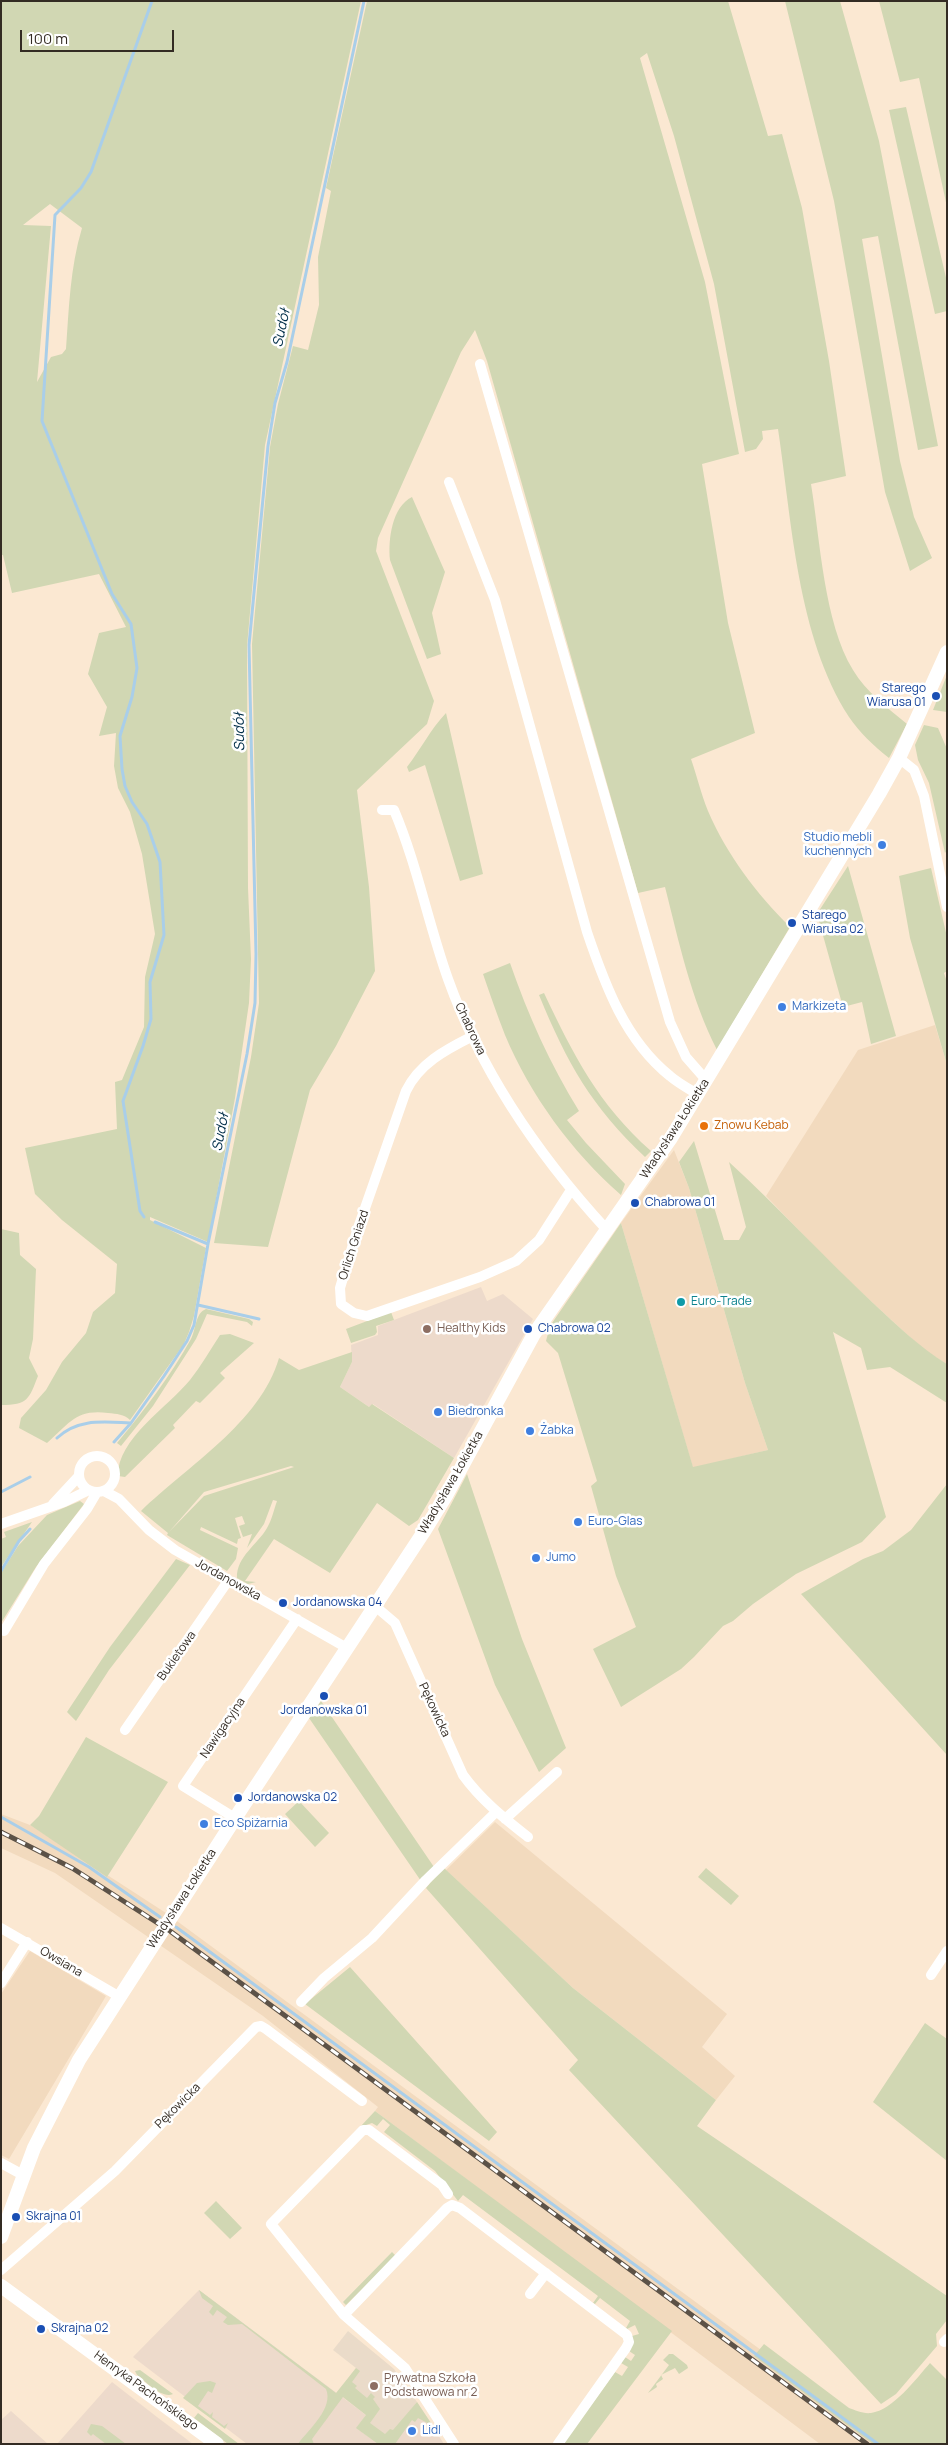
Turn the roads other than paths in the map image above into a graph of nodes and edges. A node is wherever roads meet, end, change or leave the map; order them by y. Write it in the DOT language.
graph roads {
  1 [pos="480,364"];
  2 [pos="449,482"];
  3 [pos="947,652"];
  4 [pos="899,758"];
  5 [pos="382,810"];
  6 [pos="947,907"];
  7 [pos="471,1037"];
  8 [pos="706,1081"];
  9 [pos="699,1095"];
  10 [pos="571,1190"];
  11 [pos="607,1230"];
  12 [pos="79,1476"];
  13 [pos="113,1483"];
  14 [pos="96,1491"];
  15 [pos="119,1499"];
  16 [pos="52,1504"];
  17 [pos="1,1524"];
  18 [pos="228,1581"];
  19 [pos="375,1606"];
  20 [pos="297,1619"];
  21 [pos="4,1631"];
  22 [pos="347,1648"];
  23 [pos="125,1730"];
  24 [pos="557,1772"];
  25 [pos="501,1815"];
  26 [pos="235,1818"];
  27 [pos="528,1837"];
  28 [pos="1,1928"];
  29 [pos="27,1942"];
  30 [pos="947,1951"];
  31 [pos="931,1975"];
  32 [pos="1,1983"];
  33 [pos="120,1997"];
  34 [pos="301,2002"];
  35 [pos="362,2101"];
  36 [pos="1,2164"];
  37 [pos="23,2175"];
  38 [pos="448,2194"];
  39 [pos="1,2237"];
  40 [pos="1,2270"];
  41 [pos="546,2273"];
  42 [pos="1,2286"];
  43 [pos="530,2294"];
  44 [pos="344,2316"];
  45 [pos="217,2444"];
  46 [pos="454,2444"];
  47 [pos="558,2444"];
  1 -- 8 [label="street"];
  2 -- 9 [label="street"];
  3 -- 4 [label="street, Władysława Łokietka"];
  4 -- 6 [label="street"];
  4 -- 8 [label="street, Władysława Łokietka"];
  5 -- 7 [label="street, Chabrowa"];
  7 -- 10 [label="street, Chabrowa"];
  7 -- 10 [label="street, Orlich Gniazd"];
  8 -- 9 [label="street, Władysława Łokietka"];
  9 -- 11 [label="street, Władysława Łokietka"];
  10 -- 11 [label="street, Chabrowa"];
  11 -- 19 [label="street, Władysława Łokietka"];
  12 -- 13 [label="street"];
  12 -- 14 [label="street"];
  12 -- 16 [label="street"];
  13 -- 14 [label="street"];
  13 -- 15 [label="street"];
  14 -- 15 [label="street"];
  14 -- 16 [label="street"];
  14 -- 21 [label="street"];
  15 -- 18 [label="street, Jordanowska"];
  16 -- 17 [label="street"];
  18 -- 20 [label="street, Jordanowska"];
  18 -- 23 [label="street, Bukietowa"];
  19 -- 22 [label="street, Władysława Łokietka"];
  19 -- 25 [label="street, Pękowicka"];
  20 -- 22 [label="street, Jordanowska"];
  20 -- 26 [label="street, Nawigacyjna"];
  22 -- 26 [label="street, Władysława Łokietka"];
  24 -- 25 [label="street"];
  25 -- 27 [label="street, Pękowicka"];
  25 -- 34 [label="street"];
  26 -- 33 [label="street, Władysława Łokietka"];
  28 -- 29 [label="street, Owsiana"];
  29 -- 32 [label="street"];
  29 -- 33 [label="street, Owsiana"];
  30 -- 31 [label="street"];
  33 -- 37 [label="street, Władysława Łokietka"];
  35 -- 40 [label="street, Pękowicka"];
  36 -- 37 [label="street"];
  37 -- 39 [label="street, Władysława Łokietka"];
  38 -- 44 [label="street"];
  41 -- 43 [label="street"];
  41 -- 44 [label="street"];
  41 -- 47 [label="street"];
  42 -- 45 [label="street, Henryka Pachońskiego"];
  44 -- 46 [label="street"];
}
